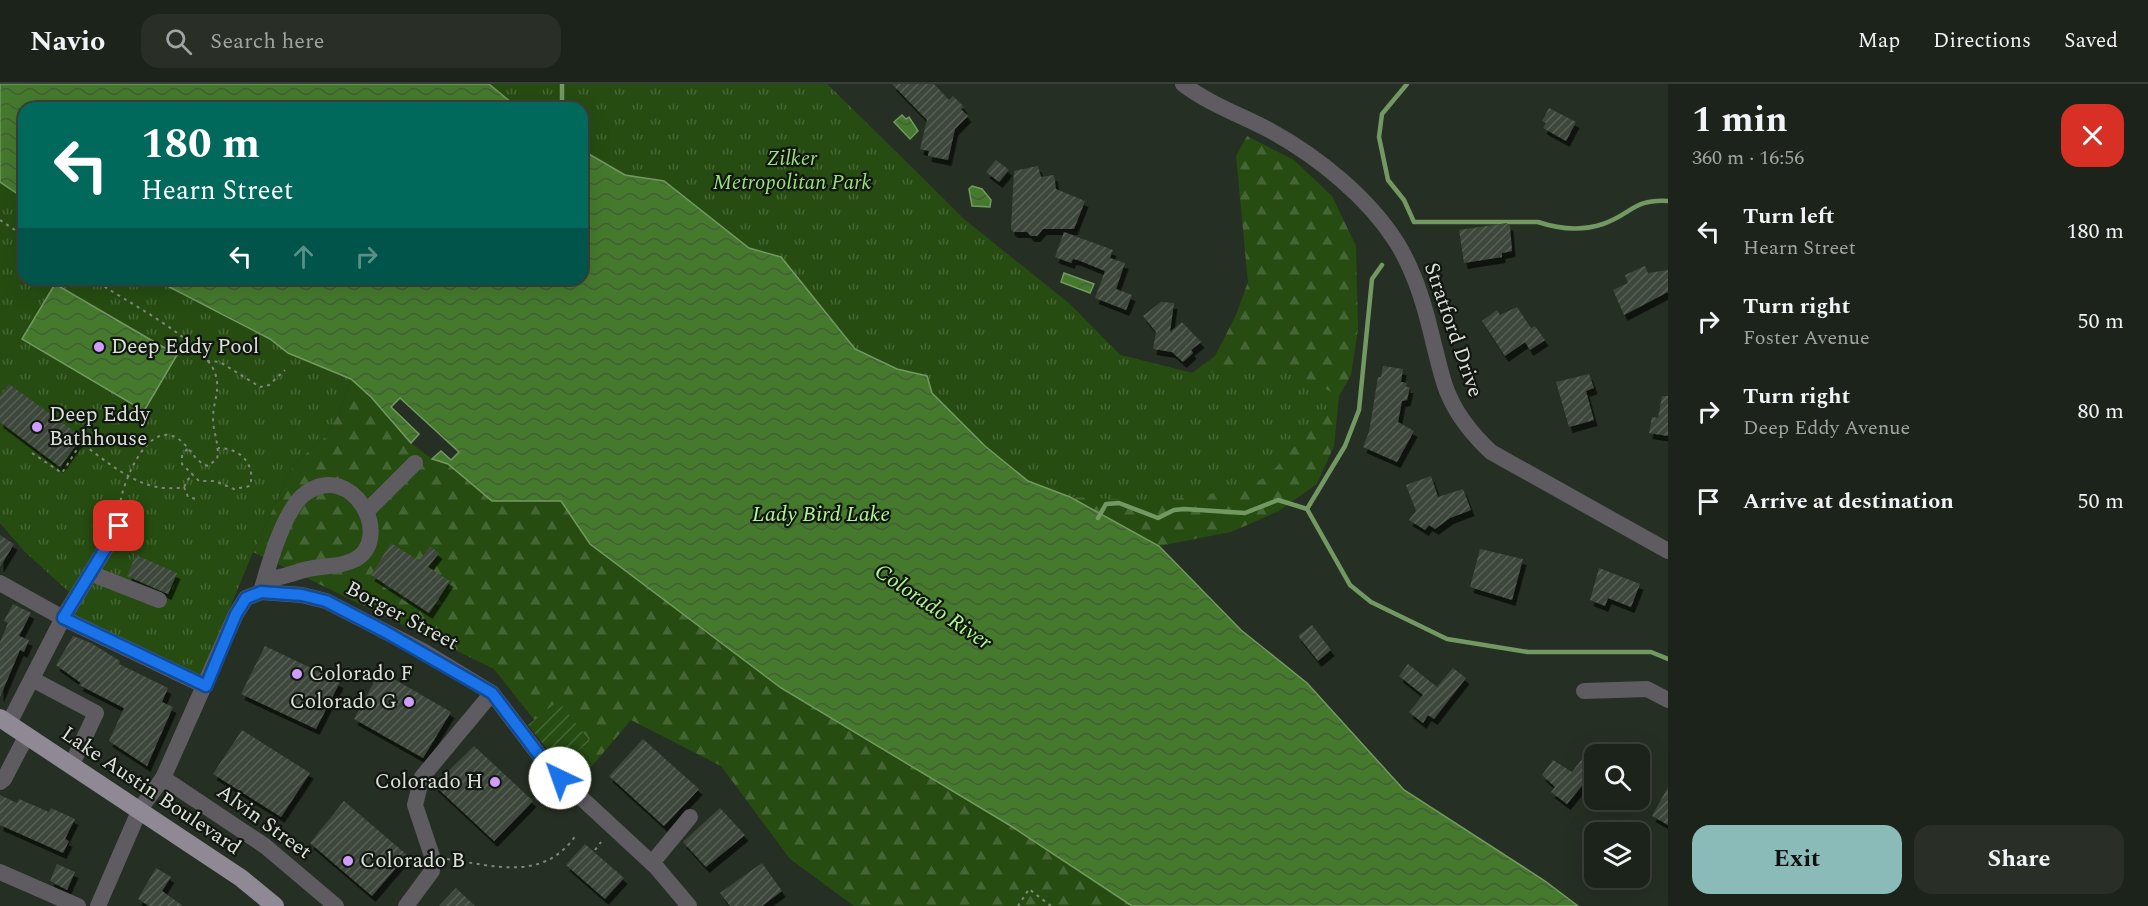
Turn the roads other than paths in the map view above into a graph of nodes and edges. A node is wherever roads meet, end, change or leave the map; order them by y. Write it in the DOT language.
graph roads {
  1 [pos="1182,84"];
  2 [pos="415,464"];
  3 [pos="366,512"];
  4 [pos="123,519"];
  5 [pos="1668,551"];
  6 [pos="90,573"];
  7 [pos="0,583"];
  8 [pos="257,590"];
  9 [pos="159,600"];
  10 [pos="63,618"];
  11 [pos="32,679"];
  12 [pos="206,686"];
  13 [pos="1584,691"];
  14 [pos="492,693"];
  15 [pos="1668,700"];
  16 [pos="4,721"];
  17 [pos="27,735"];
  18 [pos="72,764"];
  19 [pos="4,770"];
  20 [pos="163,778"];
  21 [pos="140,809"];
  22 [pos="690,817"];
  23 [pos="652,863"];
  24 [pos="0,874"];
  25 [pos="78,906"];
  26 [pos="98,906"];
  27 [pos="275,906"];
  28 [pos="336,906"];
  29 [pos="406,906"];
  30 [pos="689,906"];
  1 -- 5 [label="street, Stratford Drive"];
  2 -- 3 [label="street"];
  3 -- 8 [label="street"];
  3 -- 8 [label="street"];
  4 -- 6 [label="street"];
  6 -- 9 [label="street"];
  6 -- 10 [label="street"];
  7 -- 10 [label="street"];
  8 -- 12 [label="street"];
  8 -- 14 [label="street, Borger Street"];
  10 -- 11 [label="street"];
  10 -- 12 [label="street"];
  11 -- 16 [label="street"];
  11 -- 18 [label="street"];
  12 -- 20 [label="street"];
  13 -- 15 [label="street"];
  14 -- 23 [label="street, Borger Street"];
  14 -- 29 [label="street"];
  16 -- 17 [label="main road, Lake Austin Boulevard"];
  17 -- 18 [label="main road, Lake Austin Boulevard"];
  17 -- 19 [label="street"];
  18 -- 21 [label="main road, Lake Austin Boulevard"];
  20 -- 21 [label="street"];
  20 -- 28 [label="street, Alvin Street"];
  21 -- 26 [label="street"];
  21 -- 27 [label="main road, Lake Austin Boulevard"];
  22 -- 23 [label="street"];
  23 -- 30 [label="street, Borger Street"];
  24 -- 25 [label="street"];
}
